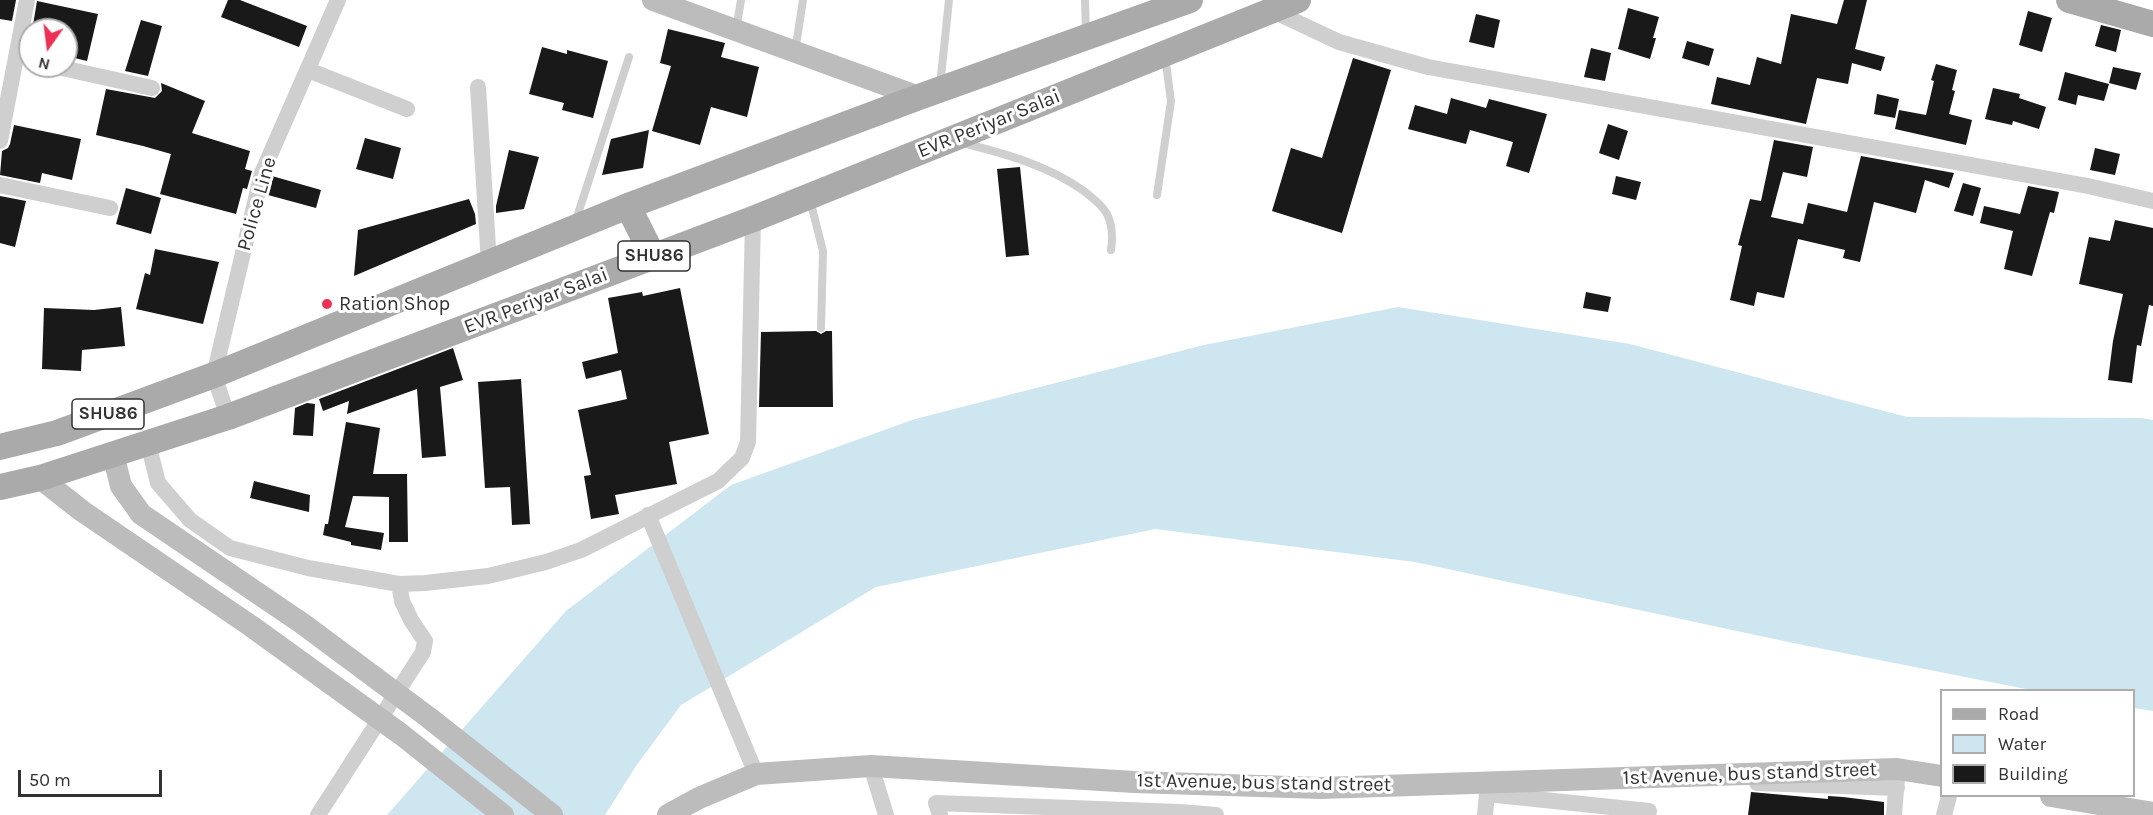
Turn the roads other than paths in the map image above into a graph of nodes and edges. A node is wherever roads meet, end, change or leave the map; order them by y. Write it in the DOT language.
graph roads {
  1 [pos="27,0"];
  2 [pos="338,0"];
  3 [pos="653,0"];
  4 [pos="741,0"];
  5 [pos="803,0"];
  6 [pos="949,0"];
  7 [pos="1085,0"];
  8 [pos="1298,0"];
  9 [pos="2069,0"];
  10 [pos="1175,3"];
  11 [pos="1273,10"];
  12 [pos="26,18"];
  13 [pos="2153,24"];
  14 [pos="736,31"];
  15 [pos="1086,38"];
  16 [pos="795,52"];
  17 [pos="1164,54"];
  18 [pos="629,57"];
  19 [pos="308,70"];
  20 [pos="78,72"];
  21 [pos="18,78"];
  22 [pos="478,87"];
  23 [pos="152,88"];
  24 [pos="929,94"];
  25 [pos="407,109"];
  26 [pos="951,140"];
  27 [pos="0,141"];
  28 [pos="0,185"];
  29 [pos="1157,195"];
  30 [pos="809,196"];
  31 [pos="2153,201"];
  32 [pos="628,206"];
  33 [pos="110,208"];
  34 [pos="753,219"];
  35 [pos="573,229"];
  36 [pos="1111,250"];
  37 [pos="653,256"];
  38 [pos="489,264"];
  39 [pos="821,328"];
  40 [pos="214,375"];
  41 [pos="228,417"];
  42 [pos="148,442"];
  43 [pos="0,447"];
  44 [pos="113,454"];
  45 [pos="40,478"];
  46 [pos="0,487"];
  47 [pos="648,515"];
  48 [pos="399,584"];
  49 [pos="871,766"];
  50 [pos="756,774"];
  51 [pos="1940,776"];
  52 [pos="1897,780"];
  53 [pos="1744,783"];
  54 [pos="1488,788"];
  55 [pos="1948,797"];
  56 [pos="2062,797"];
  57 [pos="1649,812"];
  58 [pos="2153,813"];
  59 [pos="318,815"];
  60 [pos="503,815"];
  61 [pos="552,815"];
  62 [pos="668,815"];
  63 [pos="886,815"];
  64 [pos="940,815"];
  65 [pos="1216,815"];
  66 [pos="1485,815"];
  67 [pos="1894,815"];
  68 [pos="1944,815"];
  1 -- 12 [label="street"];
  2 -- 19 [label="street, Police Line"];
  3 -- 14 [label="street"];
  4 -- 14 [label="lane"];
  5 -- 16 [label="lane"];
  6 -- 24 [label="lane"];
  7 -- 15 [label="lane"];
  8 -- 11 [label="main road, EVR Periyar Salai / SHU86"];
  9 -- 13 [label="main road"];
  10 -- 15 [label="main road, SHU86"];
  11 -- 17 [label="main road, EVR Periyar Salai / SHU86"];
  11 -- 31 [label="street"];
  14 -- 16 [label="street"];
  15 -- 24 [label="main road, SHU86"];
  16 -- 24 [label="street"];
  17 -- 26 [label="main road, EVR Periyar Salai / SHU86"];
  17 -- 29 [label="lane"];
  18 -- 35 [label="lane"];
  19 -- 25 [label="street"];
  19 -- 40 [label="street, Police Line"];
  20 -- 23 [label="street"];
  21 -- 27 [label="street"];
  22 -- 38 [label="street"];
  24 -- 32 [label="main road, SHU86"];
  26 -- 30 [label="main road, EVR Periyar Salai / SHU86"];
  26 -- 36 [label="lane"];
  28 -- 33 [label="street"];
  30 -- 34 [label="main road, EVR Periyar Salai / SHU86"];
  30 -- 39 [label="lane"];
  32 -- 35 [label="main road, SHU86"];
  32 -- 37 [label="main road"];
  34 -- 37 [label="main road, EVR Periyar Salai / SHU86"];
  34 -- 47 [label="street"];
  35 -- 38 [label="main road, SHU86"];
  37 -- 41 [label="main road, EVR Periyar Salai / SHU86"];
  38 -- 40 [label="main road, SHU86"];
  40 -- 41 [label="street"];
  40 -- 43 [label="main road, SHU86"];
  41 -- 42 [label="main road, EVR Periyar Salai / SHU86"];
  42 -- 44 [label="main road, EVR Periyar Salai / SHU86"];
  42 -- 48 [label="street"];
  44 -- 45 [label="main road, EVR Periyar Salai / SHU86"];
  44 -- 61 [label="street"];
  45 -- 46 [label="main road, EVR Periyar Salai / SHU86"];
  45 -- 60 [label="street"];
  47 -- 48 [label="street"];
  47 -- 50 [label="street"];
  48 -- 59 [label="street"];
  49 -- 50 [label="street, 1st Avenue, bus stand street"];
  49 -- 54 [label="street, 1st Avenue, bus stand street"];
  49 -- 63 [label="street"];
  50 -- 62 [label="street, 1st Avenue, bus stand street"];
  51 -- 52 [label="street, 1st Avenue, bus stand street"];
  52 -- 53 [label="street"];
  52 -- 54 [label="street, 1st Avenue, bus stand street"];
  52 -- 67 [label="street"];
  54 -- 57 [label="street"];
  54 -- 66 [label="street"];
  55 -- 68 [label="street"];
  56 -- 58 [label="street"];
  64 -- 65 [label="street"];
}
